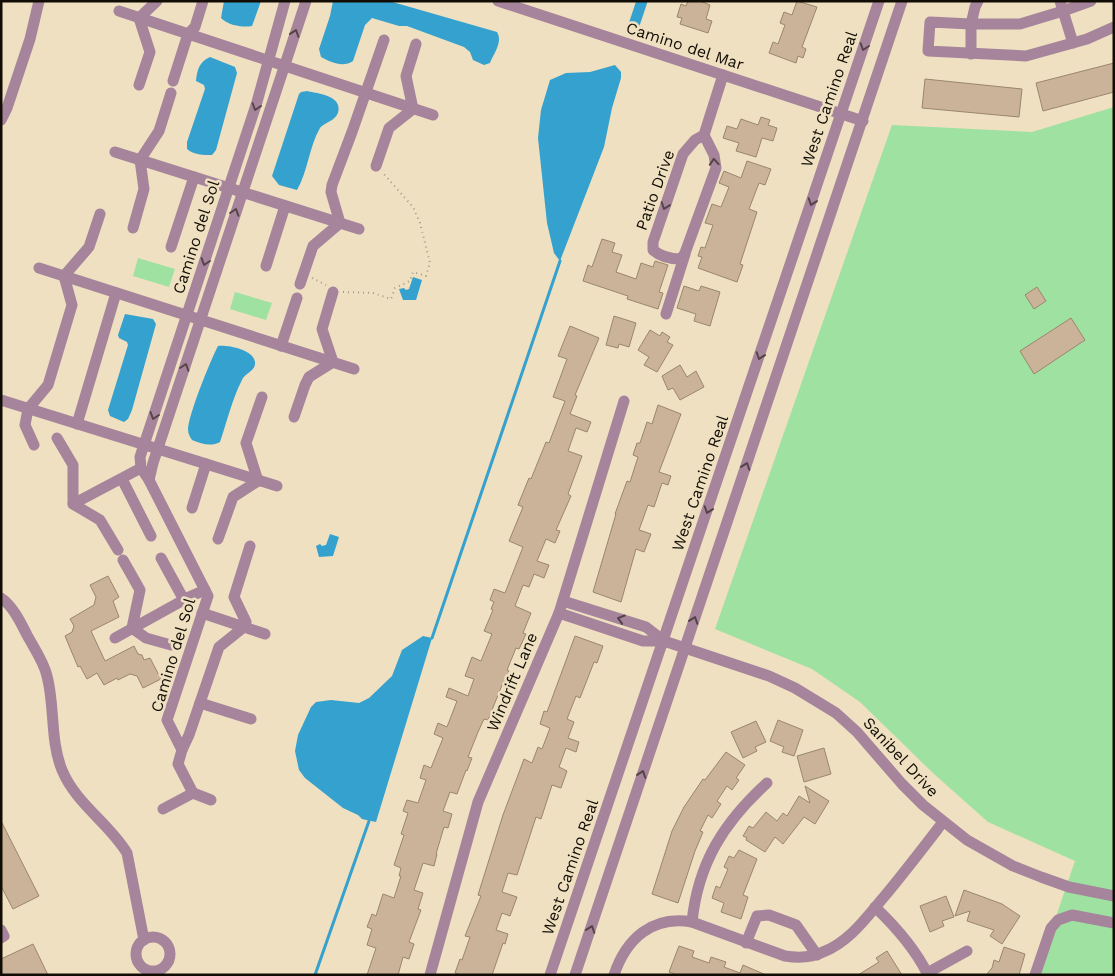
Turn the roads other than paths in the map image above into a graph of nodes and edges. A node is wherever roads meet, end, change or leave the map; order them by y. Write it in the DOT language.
graph roads {
  1 [pos="39,1"];
  2 [pos="157,1"];
  3 [pos="203,1"];
  4 [pos="285,1"];
  5 [pos="306,1"];
  6 [pos="498,1"];
  7 [pos="879,1"];
  8 [pos="902,1"];
  9 [pos="978,1"];
  10 [pos="1091,1"];
  11 [pos="1062,6"];
  12 [pos="118,11"];
  13 [pos="139,18"];
  14 [pos="971,24"];
  15 [pos="1114,27"];
  16 [pos="188,34"];
  17 [pos="384,40"];
  18 [pos="1073,43"];
  19 [pos="416,44"];
  20 [pos="971,54"];
  21 [pos="268,60"];
  22 [pos="284,66"];
  23 [pos="723,75"];
  24 [pos="139,86"];
  25 [pos="366,93"];
  26 [pos="413,109"];
  27 [pos="841,114"];
  28 [pos="433,115"];
  29 [pos="1,120"];
  30 [pos="863,121"];
  31 [pos="704,135"];
  32 [pos="115,152"];
  33 [pos="140,160"];
  34 [pos="376,166"];
  35 [pos="194,177"];
  36 [pos="229,188"];
  37 [pos="242,192"];
  38 [pos="286,206"];
  39 [pos="100,214"];
  40 [pos="340,223"];
  41 [pos="134,228"];
  42 [pos="359,229"];
  43 [pos="171,247"];
  44 [pos="685,253"];
  45 [pos="266,266"];
  46 [pos="40,268"];
  47 [pos="64,276"];
  48 [pos="302,279"];
  49 [pos="333,292"];
  50 [pos="116,293"];
  51 [pos="297,298"];
  52 [pos="666,314"];
  53 [pos="187,316"];
  54 [pos="200,320"];
  55 [pos="281,346"];
  56 [pos="333,362"];
  57 [pos="354,369"];
  58 [pos="262,397"];
  59 [pos="1,400"];
  60 [pos="624,401"];
  61 [pos="28,409"];
  62 [pos="294,418"];
  63 [pos="77,424"];
  64 [pos="57,438"];
  65 [pos="34,445"];
  66 [pos="144,445"];
  67 [pos="158,449"];
  68 [pos="206,464"];
  69 [pos="141,468"];
  70 [pos="122,479"];
  71 [pos="150,480"];
  72 [pos="258,481"];
  73 [pos="277,486"];
  74 [pos="73,504"];
  75 [pos="192,508"];
  76 [pos="152,536"];
  77 [pos="218,540"];
  78 [pos="250,546"];
  79 [pos="161,558"];
  80 [pos="205,590"];
  81 [pos="1,598"];
  82 [pos="184,600"];
  83 [pos="561,607"];
  84 [pos="202,613"];
  85 [pos="244,627"];
  86 [pos="132,628"];
  87 [pos="265,634"];
  88 [pos="115,638"];
  89 [pos="664,641"];
  90 [pos="171,645"];
  91 [pos="685,648"];
  92 [pos="200,702"];
  93 [pos="251,720"];
  94 [pos="182,750"];
  95 [pos="767,783"];
  96 [pos="192,790"];
  97 [pos="211,800"];
  98 [pos="163,809"];
  99 [pos="943,822"];
  100 [pos="1114,896"];
  101 [pos="875,907"];
  102 [pos="692,922"];
  103 [pos="1114,923"];
  104 [pos="1,930"];
  105 [pos="1,938"];
  106 [pos="144,940"];
  107 [pos="746,943"];
  108 [pos="967,951"];
  109 [pos="817,955"];
  110 [pos="928,974"];
  111 [pos="430,975"];
  112 [pos="550,975"];
  113 [pos="575,975"];
  114 [pos="614,975"];
  115 [pos="1035,975"];
  1 -- 29 [label="street"];
  2 -- 13 [label="street"];
  3 -- 16 [label="street"];
  4 -- 21 [label="street, Camino del Sol"];
  22 -- 5 [label="street, Camino del Sol, one-way"];
  6 -- 23 [label="street, Camino del Mar"];
  7 -- 27 [label="street, West Camino Real, one-way"];
  8 -- 30 [label="street"];
  9 -- 14 [label="street"];
  10 -- 11 [label="street"];
  11 -- 14 [label="street"];
  11 -- 18 [label="street"];
  12 -- 13 [label="street"];
  13 -- 16 [label="street"];
  13 -- 24 [label="street"];
  14 -- 20 [label="street"];
  14 -- 20 [label="street"];
  15 -- 18 [label="street"];
  16 -- 21 [label="street"];
  16 -- 33 [label="street"];
  17 -- 25 [label="street"];
  18 -- 20 [label="street"];
  19 -- 26 [label="street"];
  21 -- 22 [label="street"];
  21 -- 36 [label="street, Camino del Sol, one-way"];
  22 -- 25 [label="street"];
  22 -- 37 [label="street, Camino del Sol"];
  23 -- 27 [label="street, Camino del Mar"];
  23 -- 31 [label="street"];
  25 -- 26 [label="street"];
  25 -- 40 [label="street"];
  26 -- 28 [label="street"];
  26 -- 34 [label="street"];
  27 -- 30 [label="street, Camino del Mar"];
  27 -- 89 [label="street, West Camino Real, one-way"];
  91 -- 30 [label="street, one-way"];
  44 -- 31 [label="street, one-way"];
  31 -- 44 [label="street, Patio Drive, one-way"];
  32 -- 33 [label="street"];
  33 -- 35 [label="street"];
  33 -- 41 [label="street"];
  35 -- 36 [label="street"];
  35 -- 43 [label="street"];
  36 -- 37 [label="street"];
  36 -- 53 [label="street, Camino del Sol, one-way"];
  37 -- 38 [label="street"];
  54 -- 37 [label="street, Camino del Sol, one-way"];
  38 -- 40 [label="street"];
  38 -- 45 [label="street"];
  39 -- 47 [label="street"];
  40 -- 42 [label="street"];
  40 -- 48 [label="street"];
  44 -- 52 [label="street"];
  46 -- 47 [label="street"];
  47 -- 50 [label="street"];
  47 -- 61 [label="street"];
  49 -- 56 [label="street"];
  50 -- 53 [label="street"];
  50 -- 63 [label="street"];
  51 -- 55 [label="street"];
  53 -- 54 [label="street"];
  53 -- 66 [label="street, Camino del Sol, one-way"];
  54 -- 55 [label="street"];
  67 -- 54 [label="street, Camino del Sol, one-way"];
  55 -- 56 [label="street"];
  56 -- 57 [label="street"];
  56 -- 62 [label="street"];
  58 -- 72 [label="street"];
  59 -- 61 [label="street"];
  60 -- 83 [label="street, Windrift Lane"];
  61 -- 63 [label="street"];
  61 -- 65 [label="street"];
  63 -- 66 [label="street"];
  64 -- 74 [label="street"];
  66 -- 67 [label="street"];
  66 -- 69 [label="street, Camino del Sol"];
  67 -- 68 [label="street"];
  67 -- 71 [label="street, Camino del Sol"];
  68 -- 72 [label="street"];
  68 -- 75 [label="street"];
  69 -- 70 [label="street"];
  69 -- 71 [label="street, Camino del Sol"];
  70 -- 74 [label="street"];
  70 -- 76 [label="street"];
  71 -- 80 [label="street, Camino del Sol"];
  72 -- 73 [label="street"];
  72 -- 77 [label="street"];
  74 -- 86 [label="street"];
  78 -- 85 [label="street"];
  79 -- 82 [label="street"];
  80 -- 82 [label="street"];
  80 -- 84 [label="street, Camino del Sol"];
  81 -- 106 [label="street"];
  82 -- 86 [label="street"];
  83 -- 89 [label="street, Sanibel Drive"];
  83 -- 111 [label="street, Windrift Lane"];
  84 -- 85 [label="street"];
  84 -- 94 [label="street, Camino del Sol"];
  85 -- 87 [label="street"];
  85 -- 92 [label="street"];
  86 -- 88 [label="street"];
  86 -- 90 [label="street"];
  89 -- 91 [label="street, Sanibel Drive"];
  89 -- 112 [label="street, West Camino Real"];
  91 -- 99 [label="street, Sanibel Drive"];
  113 -- 91 [label="street, one-way"];
  92 -- 93 [label="street"];
  92 -- 94 [label="street"];
  94 -- 96 [label="street, Camino del Sol"];
  95 -- 102 [label="street"];
  96 -- 97 [label="street"];
  96 -- 98 [label="street"];
  99 -- 100 [label="street, Sanibel Drive"];
  99 -- 101 [label="street"];
  101 -- 109 [label="street"];
  101 -- 110 [label="street"];
  102 -- 107 [label="street"];
  102 -- 114 [label="street"];
  103 -- 115 [label="street"];
  104 -- 105 [label="street"];
  107 -- 109 [label="street"];
  107 -- 109 [label="street"];
  108 -- 110 [label="street"];
}
